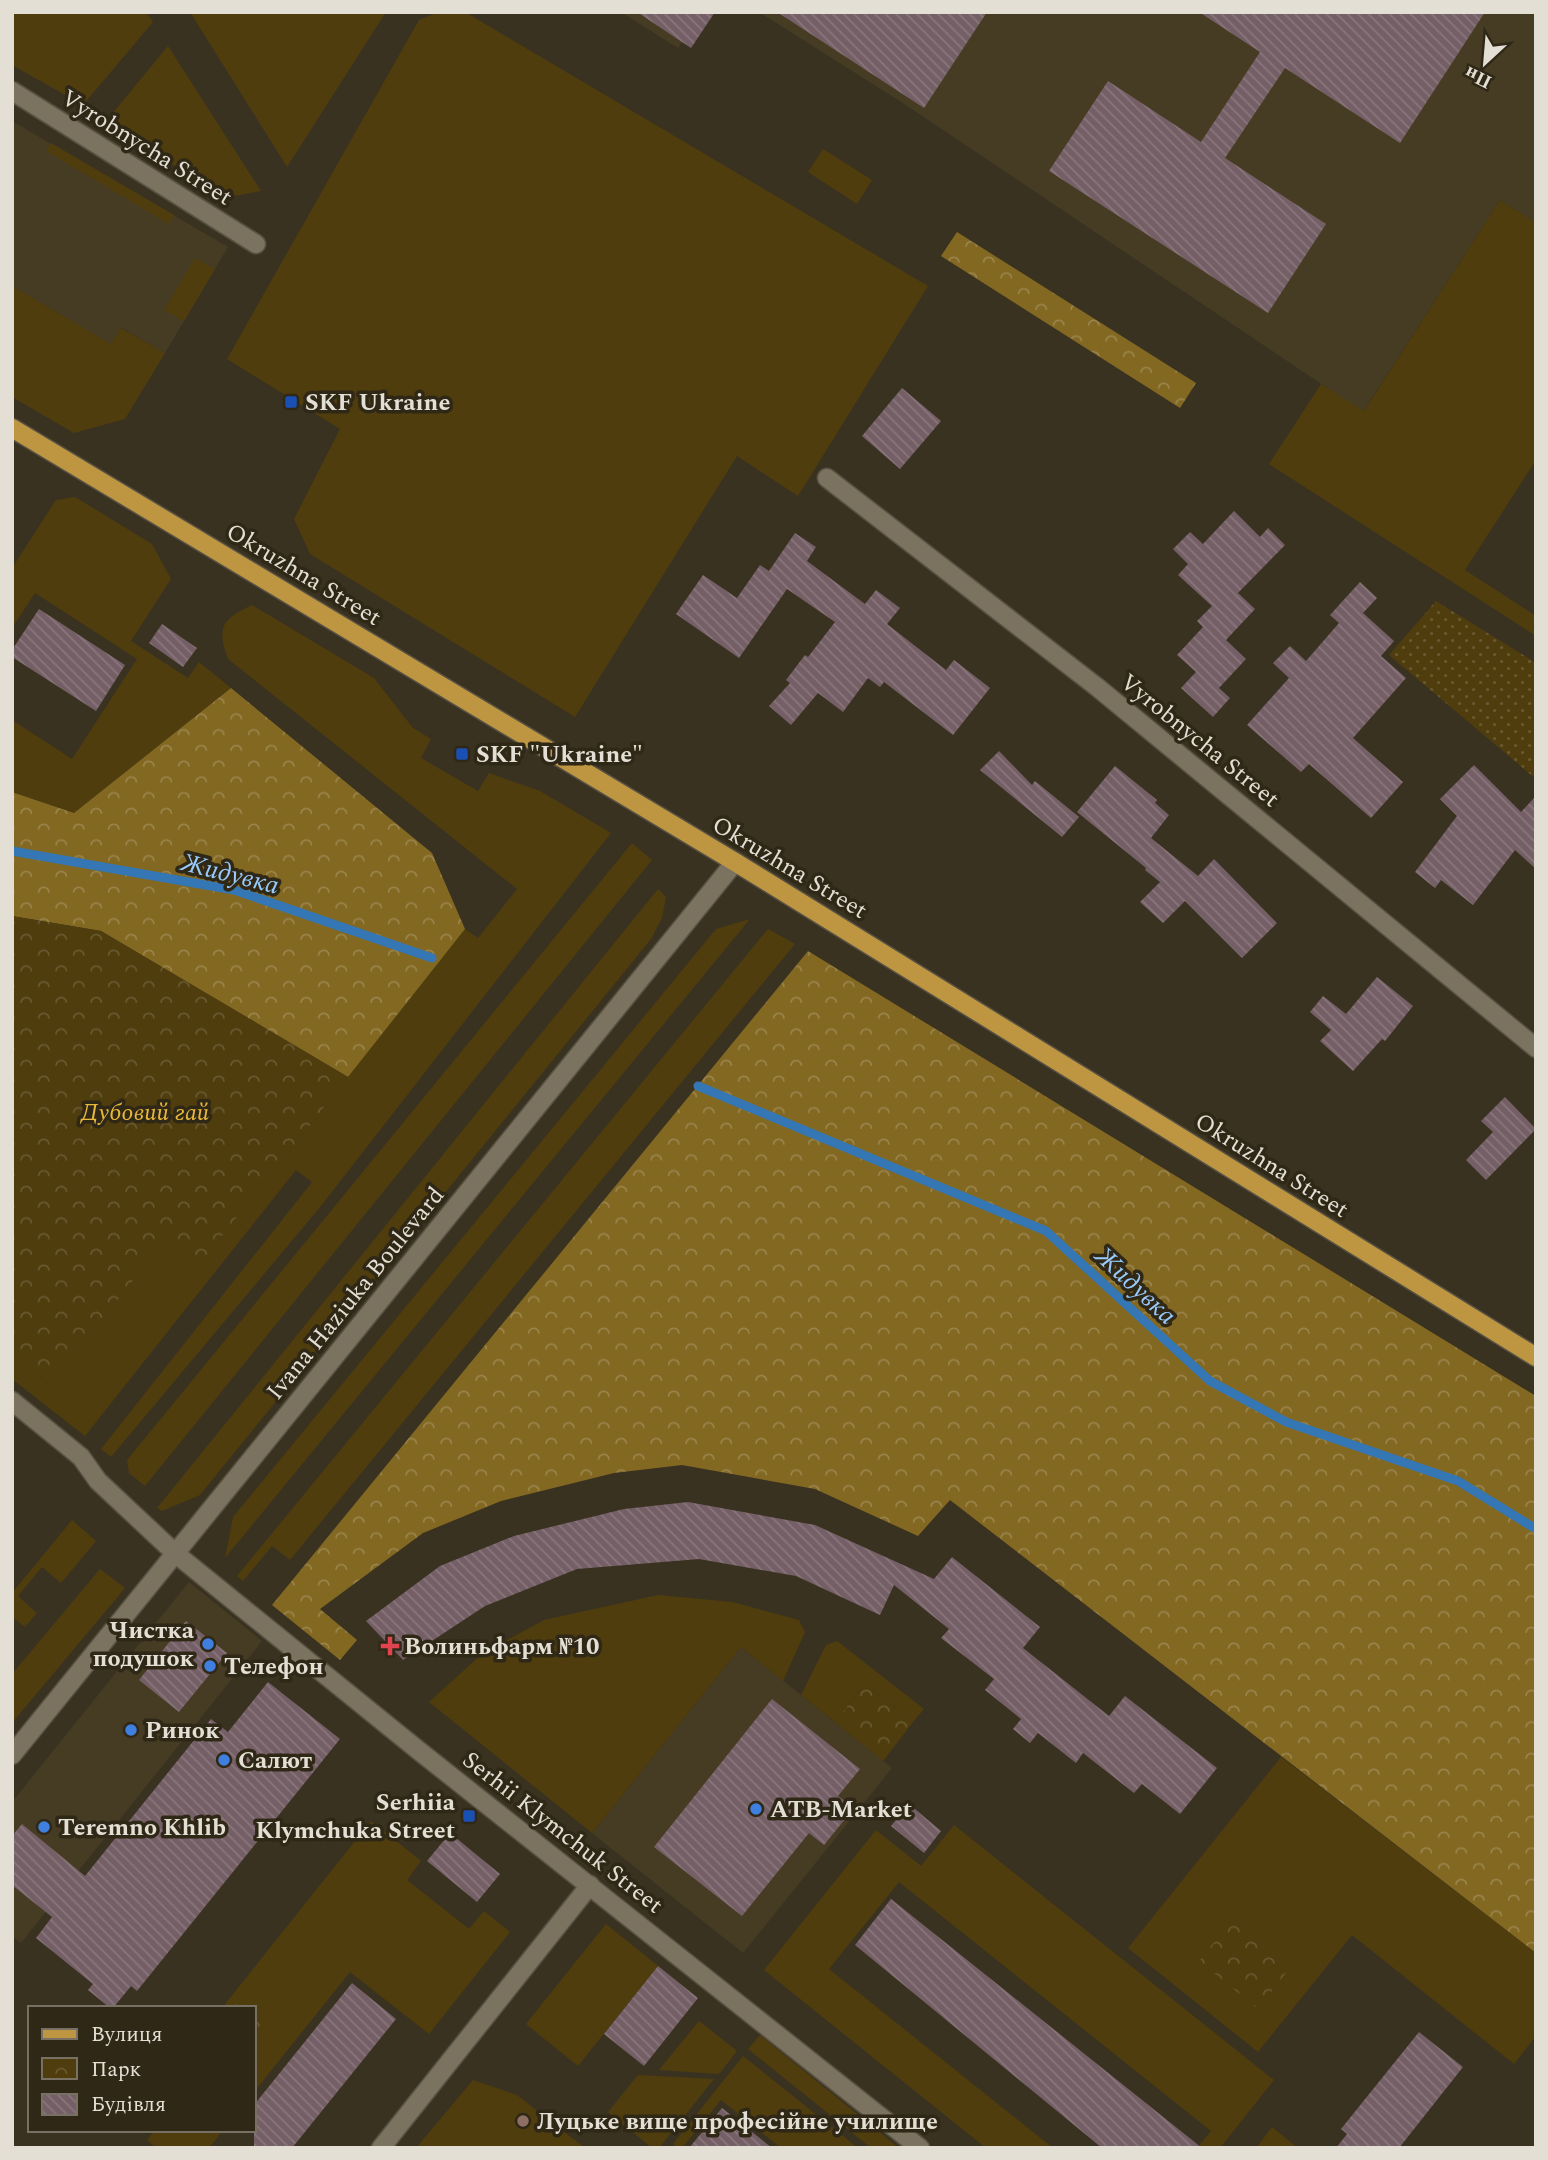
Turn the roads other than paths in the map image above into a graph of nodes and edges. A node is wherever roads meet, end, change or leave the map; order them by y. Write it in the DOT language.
graph roads {
  1 [pos="12,91"];
  2 [pos="256,244"];
  3 [pos="12,428"];
  4 [pos="827,478"];
  5 [pos="735,862"];
  6 [pos="1536,1048"];
  7 [pos="1536,1357"];
  8 [pos="12,1401"];
  9 [pos="176,1554"];
  10 [pos="12,1755"];
  11 [pos="590,1885"];
  12 [pos="381,2148"];
  13 [pos="920,2148"];
  1 -- 2 [label="street, Vyrobnycha Street"];
  3 -- 5 [label="main road, Okruzhna Street"];
  4 -- 6 [label="street, Vyrobnycha Street"];
  5 -- 7 [label="main road, Okruzhna Street"];
  5 -- 9 [label="street, Ivana Haziuka Boulevard"];
  8 -- 9 [label="street, Serhii Klymchuk Street"];
  9 -- 10 [label="street, Ivana Haziuka Boulevard"];
  9 -- 11 [label="street, Serhii Klymchuk Street"];
  11 -- 12 [label="street"];
  11 -- 13 [label="street, Serhii Klymchuk Street"];
}
